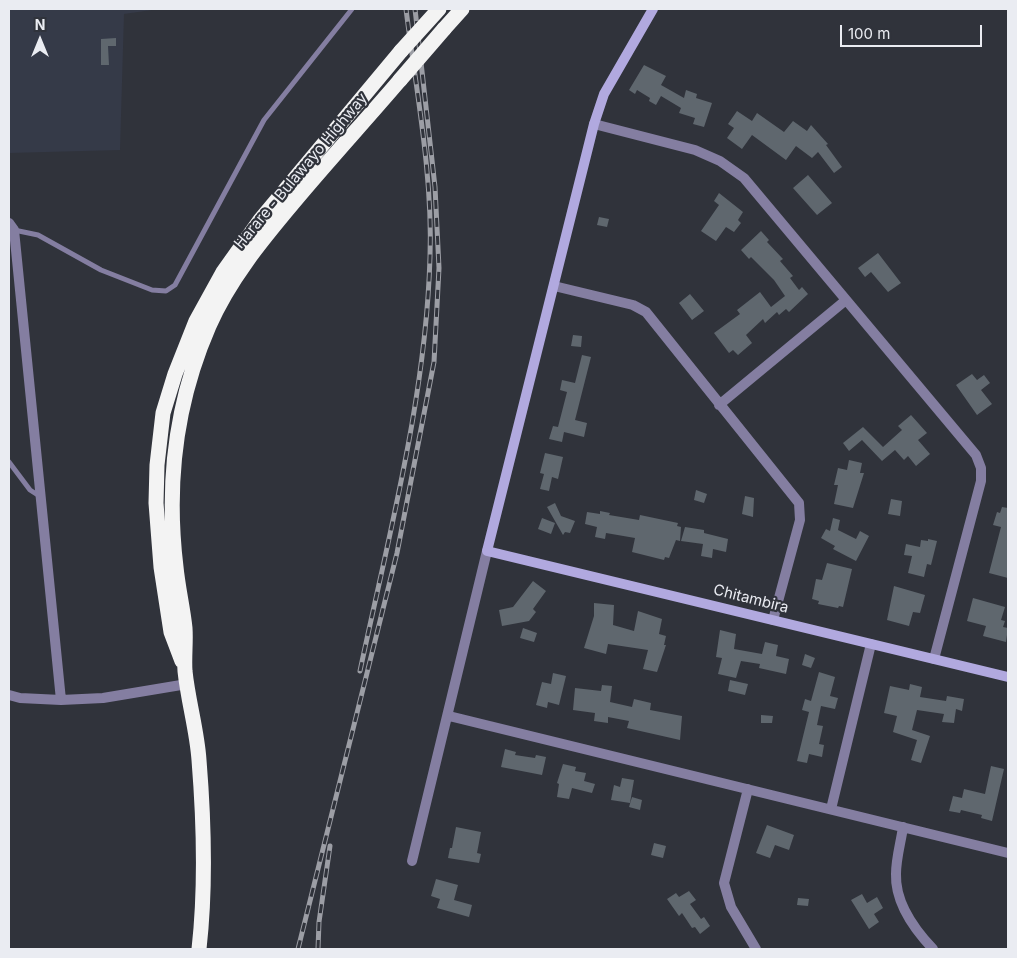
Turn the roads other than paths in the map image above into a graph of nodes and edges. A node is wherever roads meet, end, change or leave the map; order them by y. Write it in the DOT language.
graph roads {
  1 [pos="352,9"];
  2 [pos="439,9"];
  3 [pos="462,9"];
  4 [pos="653,9"];
  5 [pos="594,124"];
  6 [pos="12,227"];
  7 [pos="554,286"];
  8 [pos="846,300"];
  9 [pos="719,405"];
  10 [pos="9,462"];
  11 [pos="41,498"];
  12 [pos="487,551"];
  13 [pos="773,620"];
  14 [pos="871,644"];
  15 [pos="934,659"];
  16 [pos="186,676"];
  17 [pos="1008,678"];
  18 [pos="9,695"];
  19 [pos="61,700"];
  20 [pos="449,716"];
  21 [pos="748,789"];
  22 [pos="831,809"];
  23 [pos="903,827"];
  24 [pos="1008,853"];
  25 [pos="412,861"];
  26 [pos="199,949"];
  27 [pos="756,949"];
  28 [pos="933,949"];
  1 -- 6 [label="lane"];
  2 -- 16 [label="highway, Harare - Bulawayo Highway, bridge"];
  3 -- 16 [label="highway, Harare - Bulawayo Highway, bridge"];
  4 -- 5 [label="street"];
  5 -- 7 [label="street"];
  5 -- 8 [label="street"];
  6 -- 11 [label="street"];
  7 -- 9 [label="street"];
  7 -- 12 [label="street"];
  8 -- 9 [label="street"];
  8 -- 15 [label="street"];
  9 -- 13 [label="street"];
  10 -- 11 [label="lane"];
  11 -- 19 [label="street"];
  12 -- 13 [label="street, Chitambira"];
  12 -- 20 [label="street"];
  13 -- 14 [label="street, Chitambira"];
  14 -- 15 [label="street, Chitambira"];
  14 -- 22 [label="street"];
  15 -- 17 [label="street, Chitambira"];
  16 -- 19 [label="street"];
  16 -- 26 [label="highway, Harare - Bulawayo Highway"];
  18 -- 19 [label="street"];
  20 -- 21 [label="street"];
  20 -- 25 [label="street"];
  21 -- 22 [label="street"];
  21 -- 27 [label="street"];
  22 -- 23 [label="street"];
  23 -- 24 [label="street"];
  23 -- 28 [label="street"];
}
